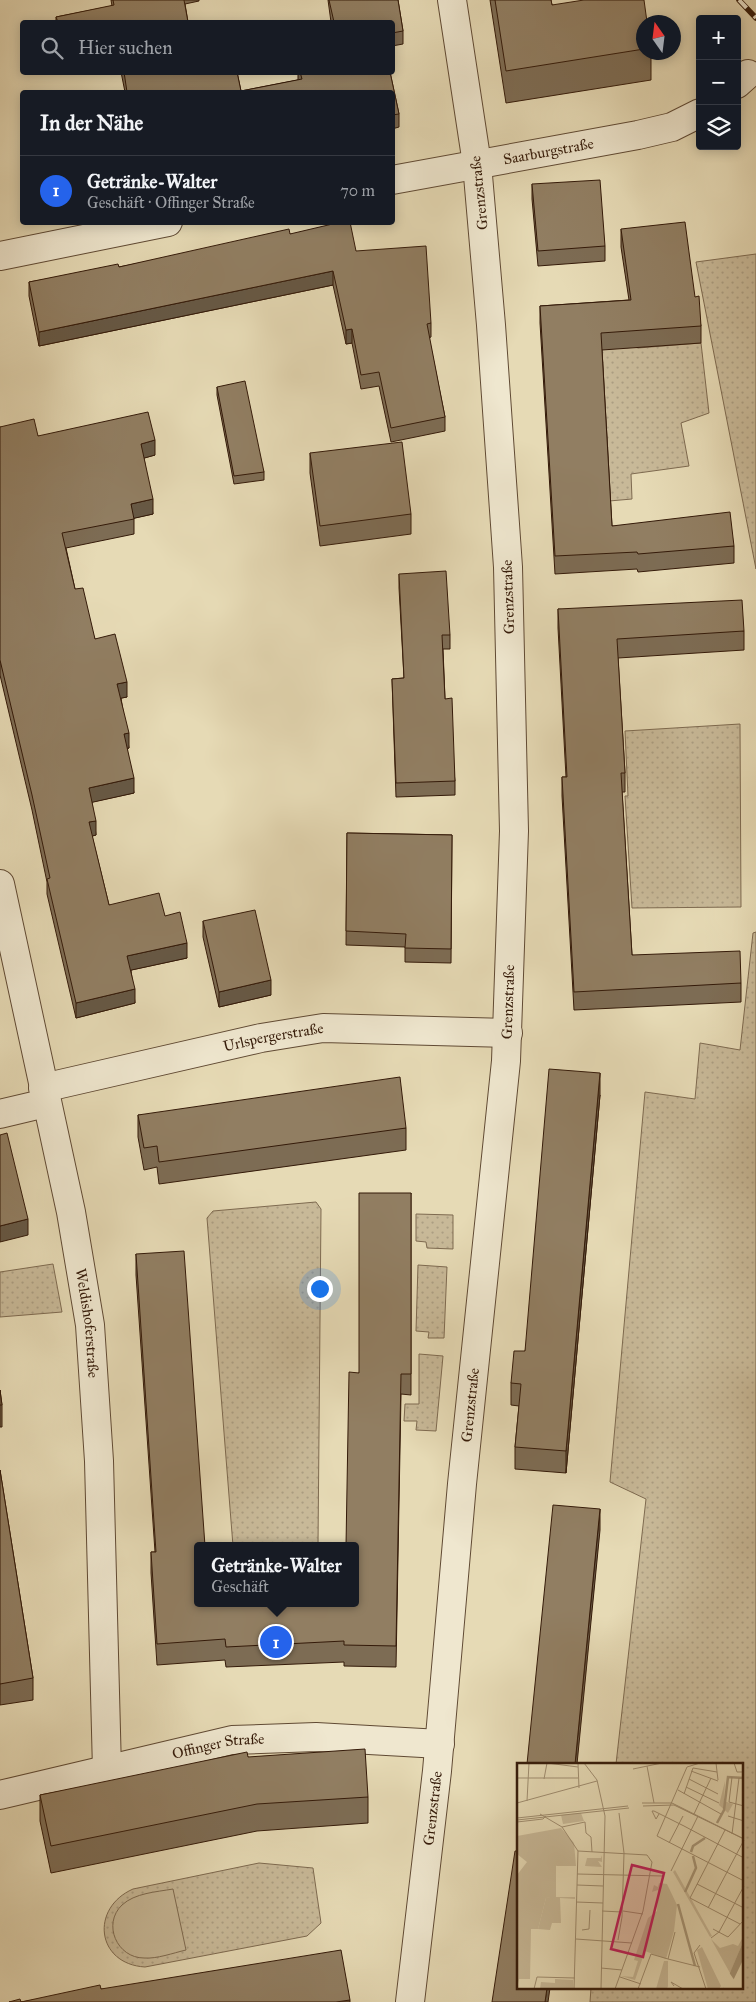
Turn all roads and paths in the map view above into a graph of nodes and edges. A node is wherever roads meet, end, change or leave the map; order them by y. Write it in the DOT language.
graph roads {
  1 [pos="452,0"];
  2 [pos="696,115"];
  3 [pos="477,164"];
  4 [pos="395,179"];
  5 [pos="153,225"];
  6 [pos="0,256"];
  7 [pos="0,884"];
  8 [pos="508,1033"];
  9 [pos="44,1095"];
  10 [pos="0,1114"];
  11 [pos="440,1744"];
  12 [pos="108,1770"];
  13 [pos="0,1795"];
  14 [pos="410,2002"];
  1 -- 3 [label="street, Grenzstraße"];
  2 -- 3 [label="street, Saarburgstraße"];
  3 -- 4 [label="street, Saarburgstraße"];
  3 -- 8 [label="street, Grenzstraße"];
  5 -- 6 [label="street"];
  7 -- 9 [label="street, Weldishoferstraße"];
  8 -- 9 [label="street, Urlspergerstraße"];
  8 -- 11 [label="street, Grenzstraße"];
  9 -- 10 [label="street, Urlspergerstraße"];
  9 -- 12 [label="street, Weldishoferstraße"];
  11 -- 12 [label="street, Offinger Straße"];
  11 -- 14 [label="street, Grenzstraße"];
  12 -- 13 [label="street, Offinger Straße"];
}
